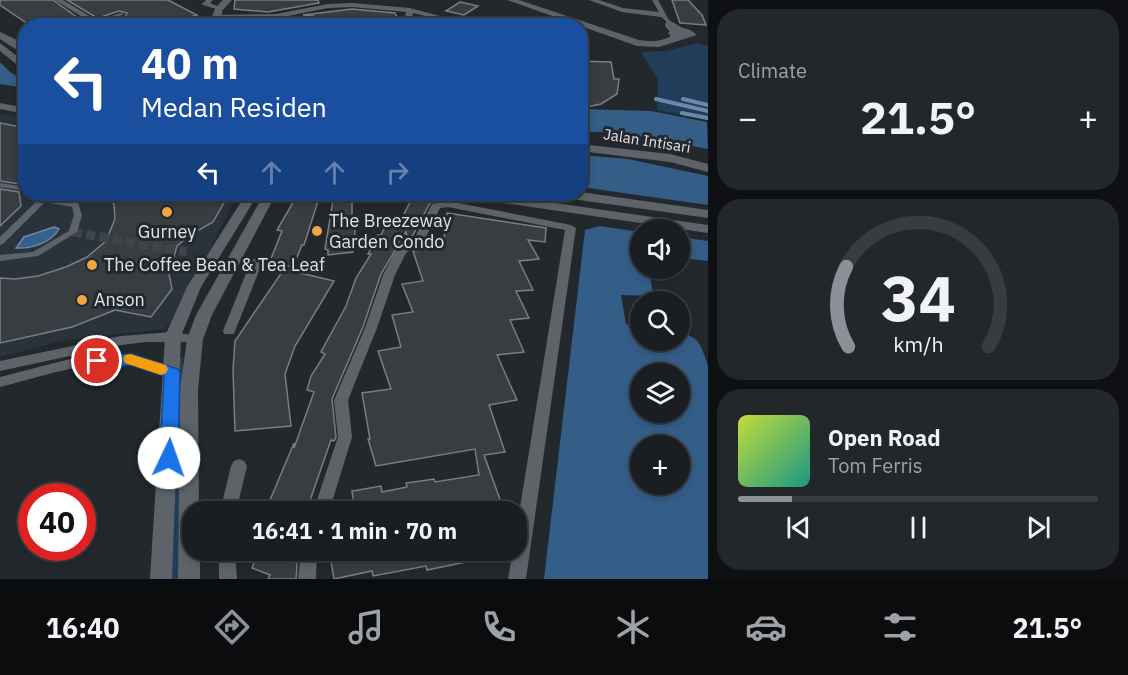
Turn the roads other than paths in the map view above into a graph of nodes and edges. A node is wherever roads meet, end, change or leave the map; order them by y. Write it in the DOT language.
graph roads {
  1 [pos="58,0"];
  2 [pos="210,0"];
  3 [pos="228,0"];
  4 [pos="511,0"];
  5 [pos="592,0"];
  6 [pos="654,0"];
  7 [pos="410,10"];
  8 [pos="122,14"];
  9 [pos="276,16"];
  10 [pos="218,17"];
  11 [pos="90,18"];
  12 [pos="110,18"];
  13 [pos="280,18"];
  14 [pos="408,18"];
  15 [pos="442,18"];
  16 [pos="564,18"];
  17 [pos="588,26"];
  18 [pos="673,27"];
  19 [pos="0,35"];
  20 [pos="0,46"];
  21 [pos="18,46"];
  22 [pos="18,62"];
  23 [pos="0,96"];
  24 [pos="18,99"];
  25 [pos="0,106"];
  26 [pos="18,109"];
  27 [pos="588,139"];
  28 [pos="588,148"];
  29 [pos="708,158"];
  30 [pos="708,168"];
  31 [pos="0,184"];
  32 [pos="18,187"];
  33 [pos="588,197"];
  34 [pos="38,201"];
  35 [pos="63,201"];
  36 [pos="248,201"];
  37 [pos="266,201"];
  38 [pos="518,201"];
  39 [pos="708,214"];
  40 [pos="708,229"];
  41 [pos="0,242"];
  42 [pos="0,258"];
  43 [pos="257,261"];
  44 [pos="229,332"];
  45 [pos="173,336"];
  46 [pos="195,339"];
  47 [pos="0,366"];
  48 [pos="172,373"];
  49 [pos="0,382"];
  50 [pos="239,466"];
  51 [pos="231,501"];
  52 [pos="325,501"];
  53 [pos="527,514"];
  54 [pos="227,561"];
  55 [pos="308,561"];
  56 [pos="520,561"];
  57 [pos="161,579"];
  58 [pos="189,579"];
  59 [pos="228,579"];
  60 [pos="307,579"];
  61 [pos="517,579"];
  1 -- 11 [label="street"];
  2 -- 10 [label="street"];
  3 -- 10 [label="street"];
  4 -- 16 [label="street"];
  5 -- 18 [label="street"];
  6 -- 18 [label="street"];
  7 -- 9 [label="street"];
  7 -- 14 [label="street"];
  7 -- 15 [label="street"];
  8 -- 12 [label="street"];
  9 -- 10 [label="street"];
  9 -- 13 [label="street"];
  17 -- 18 [label="street"];
  19 -- 21 [label="street"];
  20 -- 22 [label="street"];
  23 -- 24 [label="street"];
  25 -- 26 [label="street"];
  27 -- 29 [label="street, Jalan Intisari"];
  28 -- 30 [label="street, Jalan Intisari"];
  31 -- 32 [label="street"];
  33 -- 39 [label="street"];
  34 -- 41 [label="street"];
  35 -- 42 [label="street"];
  36 -- 45 [label="street"];
  37 -- 46 [label="street"];
  38 -- 40 [label="street"];
  43 -- 44 [label="street"];
  45 -- 46 [label="street"];
  45 -- 47 [label="street"];
  45 -- 48 [label="street"];
  46 -- 58 [label="street"];
  48 -- 49 [label="street"];
  48 -- 57 [label="street"];
  50 -- 51 [label="street"];
  52 -- 53 [label="street"];
  54 -- 59 [label="street"];
  55 -- 60 [label="street"];
  56 -- 61 [label="street"];
}
